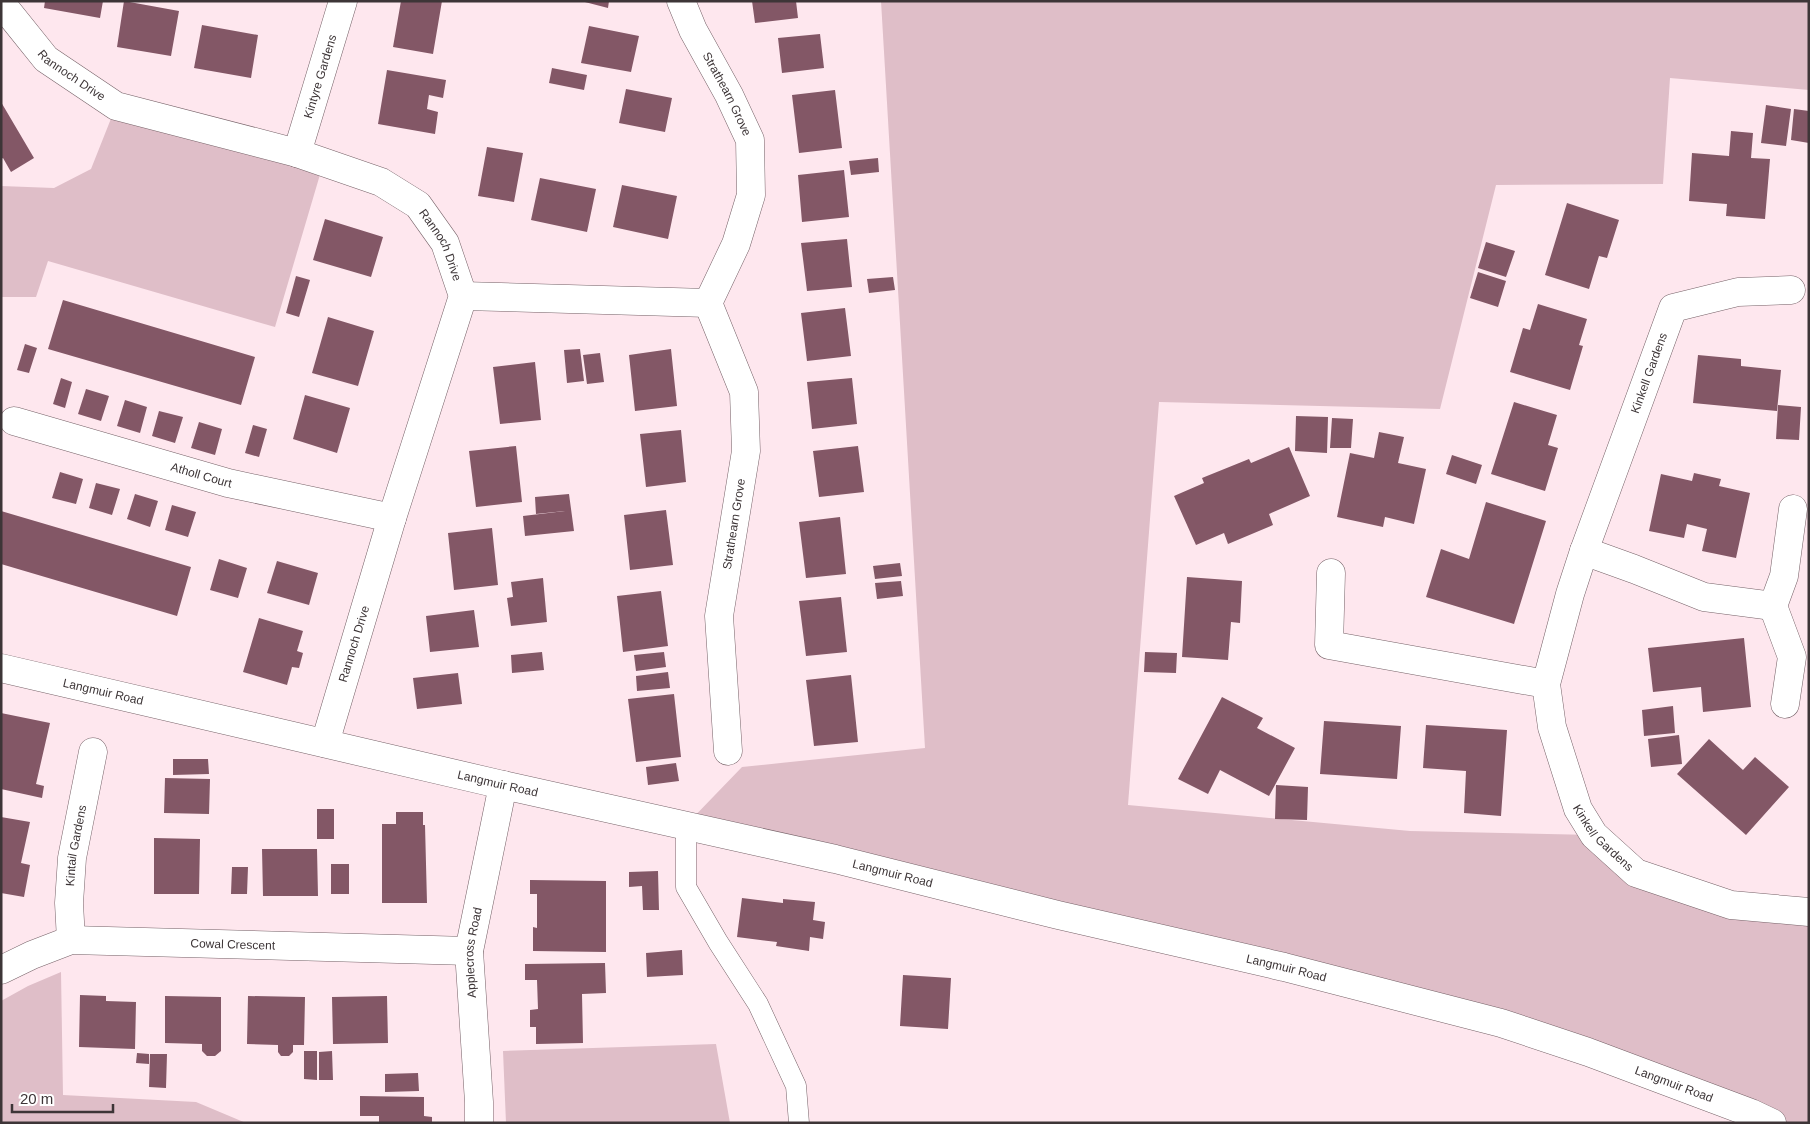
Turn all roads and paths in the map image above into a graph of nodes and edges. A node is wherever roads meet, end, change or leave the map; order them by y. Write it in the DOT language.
graph roads {
  1 [pos="343,1"];
  2 [pos="682,1"];
  3 [pos="1,2"];
  4 [pos="297,153"];
  5 [pos="1791,290"];
  6 [pos="463,296"];
  7 [pos="708,303"];
  8 [pos="14,420"];
  9 [pos="1793,509"];
  10 [pos="392,518"];
  11 [pos="1584,551"];
  12 [pos="1331,573"];
  13 [pos="1773,606"];
  14 [pos="1,668"];
  15 [pos="1546,684"];
  16 [pos="1785,704"];
  17 [pos="325,743"];
  18 [pos="728,751"];
  19 [pos="93,752"];
  20 [pos="503,785"];
  21 [pos="686,825"];
  22 [pos="1809,912"];
  23 [pos="71,940"];
  24 [pos="469,951"];
  25 [pos="1,970"];
  26 [pos="479,1123"];
  27 [pos="799,1123"];
  28 [pos="1772,1123"];
  1 -- 4 [label="street, Kintyre Gardens"];
  2 -- 7 [label="street, Strathearn Grove"];
  3 -- 4 [label="street, Rannoch Drive"];
  4 -- 6 [label="street, Rannoch Drive"];
  5 -- 11 [label="street, Kinkell Gardens"];
  6 -- 7 [label="street"];
  6 -- 10 [label="street, Rannoch Drive"];
  7 -- 18 [label="street, Strathearn Grove"];
  8 -- 10 [label="street, Atholl Court"];
  9 -- 13 [label="street"];
  10 -- 17 [label="street, Rannoch Drive"];
  11 -- 13 [label="street"];
  11 -- 15 [label="street, Kinkell Gardens"];
  12 -- 15 [label="street"];
  13 -- 16 [label="street"];
  14 -- 17 [label="street, Langmuir Road"];
  15 -- 22 [label="street, Kinkell Gardens"];
  17 -- 20 [label="street, Langmuir Road"];
  19 -- 23 [label="street, Kintail Gardens"];
  20 -- 21 [label="street, Langmuir Road"];
  20 -- 24 [label="street, Applecross Road"];
  21 -- 27 [label="lane"];
  21 -- 28 [label="street, Langmuir Road"];
  23 -- 24 [label="street, Cowal Crescent"];
  23 -- 25 [label="street, Cowal Crescent"];
  24 -- 26 [label="street, Applecross Road"];
}
